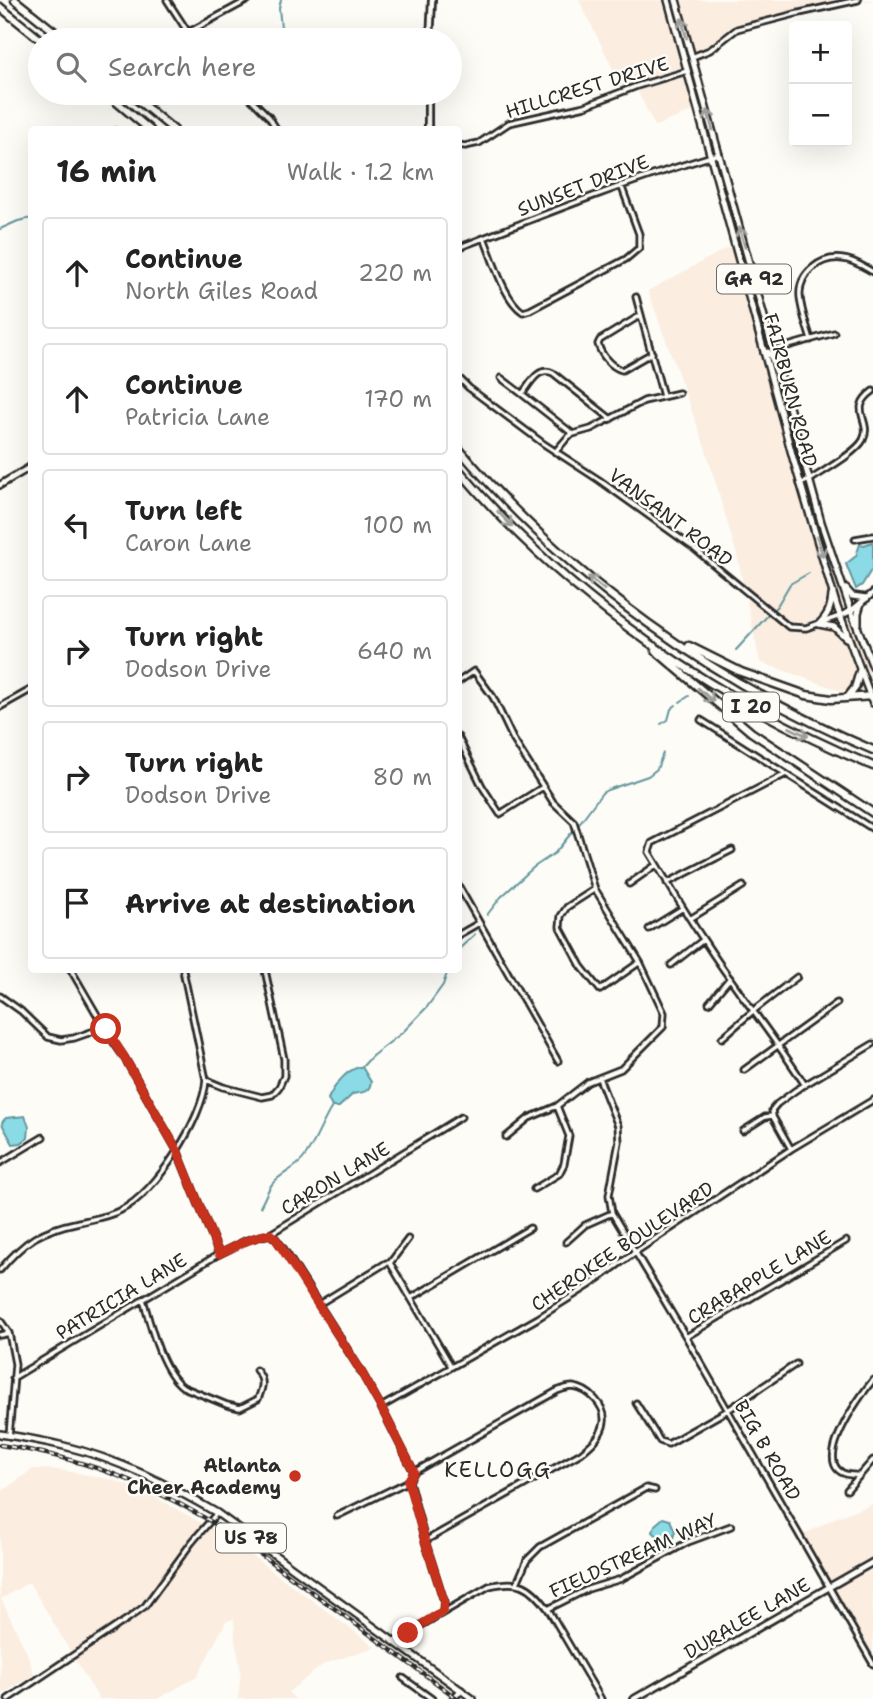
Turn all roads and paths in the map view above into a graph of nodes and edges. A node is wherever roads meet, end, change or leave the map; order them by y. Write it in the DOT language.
graph roads {
  1 [pos="15,0"];
  2 [pos="167,0"];
  3 [pos="248,0"];
  4 [pos="432,0"];
  5 [pos="668,0"];
  6 [pos="676,0"];
  7 [pos="858,0"];
  8 [pos="0,7"];
  9 [pos="50,28"];
  10 [pos="184,28"];
  11 [pos="196,28"];
  12 [pos="431,28"];
  13 [pos="28,30"];
  14 [pos="692,57"];
  15 [pos="687,71"];
  16 [pos="120,105"];
  17 [pos="144,105"];
  18 [pos="257,105"];
  19 [pos="428,105"];
  20 [pos="145,126"];
  21 [pos="169,126"];
  22 [pos="274,126"];
  23 [pos="428,126"];
  24 [pos="462,146"];
  25 [pos="719,154"];
  26 [pos="711,156"];
  27 [pos="621,185"];
  28 [pos="484,238"];
  29 [pos="462,246"];
  30 [pos="873,272"];
  31 [pos="636,297"];
  32 [pos="641,314"];
  33 [pos="834,333"];
  34 [pos="811,340"];
  35 [pos="774,350"];
  36 [pos="652,353"];
  37 [pos="764,353"];
  38 [pos="501,378"];
  39 [pos="462,381"];
  40 [pos="785,391"];
  41 [pos="873,391"];
  42 [pos="679,393"];
  43 [pos="523,394"];
  44 [pos="663,396"];
  45 [pos="611,419"];
  46 [pos="573,434"];
  47 [pos="462,452"];
  48 [pos="555,452"];
  49 [pos="28,469"];
  50 [pos="462,473"];
  51 [pos="810,480"];
  52 [pos="800,484"];
  53 [pos="0,485"];
  54 [pos="873,536"];
  55 [pos="855,538"];
  56 [pos="839,577"];
  57 [pos="832,588"];
  58 [pos="873,593"];
  59 [pos="867,598"];
  60 [pos="860,603"];
  61 [pos="850,611"];
  62 [pos="840,616"];
  63 [pos="650,624"];
  64 [pos="819,624"];
  65 [pos="859,631"];
  66 [pos="636,633"];
  67 [pos="850,642"];
  68 [pos="873,667"];
  69 [pos="860,671"];
  70 [pos="462,679"];
  71 [pos="28,692"];
  72 [pos="848,697"];
  73 [pos="872,698"];
  74 [pos="0,707"];
  75 [pos="701,720"];
  76 [pos="462,745"];
  77 [pos="873,750"];
  78 [pos="873,766"];
  79 [pos="786,774"];
  80 [pos="543,787"];
  81 [pos="873,813"];
  82 [pos="873,829"];
  83 [pos="732,850"];
  84 [pos="657,865"];
  85 [pos="667,883"];
  86 [pos="629,884"];
  87 [pos="743,886"];
  88 [pos="595,888"];
  89 [pos="462,892"];
  90 [pos="683,908"];
  91 [pos="690,919"];
  92 [pos="479,923"];
  93 [pos="649,929"];
  94 [pos="462,933"];
  95 [pos="703,940"];
  96 [pos="640,962"];
  97 [pos="671,965"];
  98 [pos="73,973"];
  99 [pos="184,973"];
  100 [pos="266,973"];
  101 [pos="797,977"];
  102 [pos="730,978"];
  103 [pos="0,996"];
  104 [pos="709,1003"];
  105 [pos="836,1003"];
  106 [pos="753,1011"];
  107 [pos="106,1029"];
  108 [pos="722,1038"];
  109 [pos="779,1044"];
  110 [pos="873,1044"];
  111 [pos="558,1061"];
  112 [pos="744,1069"];
  113 [pos="599,1077"];
  114 [pos="206,1080"];
  115 [pos="805,1085"];
  116 [pos="873,1100"];
  117 [pos="557,1106"];
  118 [pos="773,1115"];
  119 [pos="461,1117"];
  120 [pos="743,1131"];
  121 [pos="43,1137"];
  122 [pos="506,1137"];
  123 [pos="791,1149"];
  124 [pos="177,1150"];
  125 [pos="0,1163"];
  126 [pos="534,1189"];
  127 [pos="612,1213"];
  128 [pos="530,1228"];
  129 [pos="270,1234"];
  130 [pos="408,1239"];
  131 [pos="846,1241"];
  132 [pos="566,1242"];
  133 [pos="637,1251"];
  134 [pos="219,1254"];
  135 [pos="390,1263"];
  136 [pos="0,1270"];
  137 [pos="411,1298"];
  138 [pos="143,1299"];
  139 [pos="319,1304"];
  140 [pos="0,1320"];
  141 [pos="9,1333"];
  142 [pos="0,1335"];
  143 [pos="687,1337"];
  144 [pos="796,1364"];
  145 [pos="451,1367"];
  146 [pos="256,1370"];
  147 [pos="13,1378"];
  148 [pos="873,1380"];
  149 [pos="636,1403"];
  150 [pos="381,1407"];
  151 [pos="728,1410"];
  152 [pos="0,1434"];
  153 [pos="9,1436"];
  154 [pos="873,1460"];
  155 [pos="414,1472"];
  156 [pos="860,1475"];
  157 [pos="408,1481"];
  158 [pos="655,1490"];
  159 [pos="847,1490"];
  160 [pos="216,1513"];
  161 [pos="337,1516"];
  162 [pos="731,1526"];
  163 [pos="425,1541"];
  164 [pos="873,1562"];
  165 [pos="517,1583"];
  166 [pos="830,1587"];
  167 [pos="548,1609"];
  168 [pos="443,1611"];
  169 [pos="394,1641"];
  170 [pos="873,1664"];
  171 [pos="403,1678"];
  172 [pos="461,1690"];
  173 [pos="8,1699"];
  174 [pos="432,1699"];
  175 [pos="453,1699"];
  176 [pos="473,1699"];
  177 [pos="601,1699"];
  178 [pos="634,1699"];
  1 -- 9 [label="highway"];
  2 -- 10 [label="street"];
  3 -- 11 [label="street"];
  4 -- 12 [label="street"];
  5 -- 15 [label="main road, FAIRBURN ROAD / GA 92"];
  14 -- 6 [label="main road, FAIRBURN ROAD / GA 92, one-way"];
  7 -- 14 [label="street"];
  8 -- 13 [label="highway"];
  25 -- 14 [label="main road, FAIRBURN ROAD / GA 92, one-way"];
  15 -- 24 [label="street, HILLCREST DRIVE"];
  15 -- 26 [label="main road, FAIRBURN ROAD / GA 92"];
  16 -- 20 [label="highway"];
  17 -- 21 [label="highway"];
  18 -- 22 [label="street"];
  19 -- 23 [label="street"];
  25 -- 26 [label="street, SUNSET DRIVE"];
  35 -- 25 [label="main road, FAIRBURN ROAD / GA 92, one-way"];
  26 -- 27 [label="street, SUNSET DRIVE"];
  26 -- 37 [label="main road, FAIRBURN ROAD / GA 92"];
  27 -- 28 [label="street, SUNSET DRIVE"];
  27 -- 28 [label="street"];
  28 -- 29 [label="street, SUNSET DRIVE"];
  30 -- 34 [label="street"];
  31 -- 32 [label="street"];
  32 -- 36 [label="street"];
  32 -- 36 [label="street"];
  33 -- 34 [label="street"];
  34 -- 35 [label="street"];
  35 -- 40 [label="main road, FAIRBURN ROAD / GA 92"];
  36 -- 44 [label="street"];
  37 -- 40 [label="main road"];
  37 -- 52 [label="main road, FAIRBURN ROAD / GA 92"];
  38 -- 43 [label="street"];
  39 -- 48 [label="street, VANSANT ROAD"];
  40 -- 51 [label="main road, FAIRBURN ROAD / GA 92"];
  41 -- 51 [label="street"];
  42 -- 44 [label="street"];
  43 -- 45 [label="street"];
  43 -- 46 [label="street"];
  44 -- 45 [label="street"];
  45 -- 46 [label="street"];
  46 -- 48 [label="street"];
  63 -- 47 [label="highway, I 20, one-way"];
  48 -- 64 [label="street, VANSANT ROAD"];
  49 -- 53 [label="street"];
  50 -- 66 [label="highway, I 20, one-way"];
  51 -- 52 [label="street"];
  51 -- 56 [label="main road, FAIRBURN ROAD / GA 92"];
  52 -- 57 [label="main road, FAIRBURN ROAD / GA 92, one-way"];
  54 -- 55 [label="street"];
  56 -- 59 [label="main road"];
  56 -- 61 [label="main road, FAIRBURN ROAD / GA 92"];
  57 -- 62 [label="main road, FAIRBURN ROAD / GA 92"];
  57 -- 64 [label="main road"];
  58 -- 59 [label="street, VANSANT ROAD"];
  59 -- 60 [label="street, VANSANT ROAD"];
  60 -- 61 [label="street, VANSANT ROAD"];
  60 -- 65 [label="main road"];
  61 -- 62 [label="street, VANSANT ROAD"];
  61 -- 65 [label="main road, FAIRBURN ROAD / GA 92"];
  62 -- 64 [label="street, VANSANT ROAD"];
  62 -- 67 [label="main road, FAIRBURN ROAD / GA 92"];
  63 -- 72 [label="highway"];
  63 -- 77 [label="highway, I 20"];
  64 -- 67 [label="main road"];
  65 -- 68 [label="main road, FAIRBURN ROAD / GA 92"];
  66 -- 78 [label="highway, I 20, one-way"];
  66 -- 81 [label="highway, one-way"];
  67 -- 69 [label="main road, FAIRBURN ROAD / GA 92"];
  69 -- 72 [label="highway"];
  69 -- 73 [label="main road, FAIRBURN ROAD / GA 92"];
  70 -- 80 [label="street"];
  71 -- 74 [label="street"];
  72 -- 73 [label="highway"];
  75 -- 79 [label="street"];
  76 -- 80 [label="street"];
  79 -- 82 [label="street"];
  79 -- 84 [label="street"];
  80 -- 88 [label="street"];
  83 -- 85 [label="street"];
  84 -- 85 [label="street"];
  84 -- 86 [label="street"];
  85 -- 90 [label="street"];
  87 -- 91 [label="street"];
  88 -- 96 [label="street"];
  88 -- 96 [label="street"];
  89 -- 92 [label="street"];
  90 -- 91 [label="street"];
  90 -- 93 [label="street"];
  91 -- 95 [label="street"];
  92 -- 94 [label="street"];
  92 -- 111 [label="street"];
  95 -- 97 [label="street"];
  95 -- 102 [label="street"];
  96 -- 113 [label="street"];
  98 -- 107 [label="street"];
  99 -- 114 [label="street"];
  100 -- 114 [label="street"];
  101 -- 106 [label="street"];
  102 -- 104 [label="street"];
  102 -- 106 [label="street"];
  103 -- 107 [label="street"];
  105 -- 109 [label="street"];
  106 -- 108 [label="street"];
  106 -- 109 [label="street"];
  107 -- 124 [label="street"];
  109 -- 112 [label="street"];
  109 -- 115 [label="street"];
  110 -- 115 [label="street"];
  113 -- 117 [label="street"];
  113 -- 127 [label="street"];
  114 -- 124 [label="street"];
  115 -- 118 [label="street"];
  116 -- 123 [label="street, CHEROKEE BOULEVARD"];
  117 -- 122 [label="street"];
  117 -- 126 [label="street"];
  118 -- 120 [label="street"];
  118 -- 123 [label="street"];
  119 -- 129 [label="street, CARON LANE"];
  121 -- 125 [label="street"];
  123 -- 133 [label="street, CHEROKEE BOULEVARD"];
  124 -- 134 [label="street"];
  124 -- 136 [label="street"];
  127 -- 132 [label="street"];
  127 -- 133 [label="street, BIG B ROAD"];
  128 -- 137 [label="street"];
  129 -- 134 [label="street, CARON LANE"];
  129 -- 139 [label="street"];
  130 -- 135 [label="street"];
  131 -- 143 [label="street, CRABAPPLE LANE"];
  133 -- 143 [label="street, BIG B ROAD"];
  133 -- 145 [label="street, CHEROKEE BOULEVARD"];
  134 -- 138 [label="street, PATRICIA LANE"];
  135 -- 137 [label="street"];
  135 -- 139 [label="street"];
  137 -- 145 [label="street"];
  138 -- 146 [label="street"];
  138 -- 147 [label="street, PATRICIA LANE"];
  139 -- 150 [label="street"];
  140 -- 141 [label="street"];
  141 -- 142 [label="street"];
  141 -- 147 [label="street"];
  143 -- 151 [label="street, BIG B ROAD"];
  144 -- 151 [label="street"];
  145 -- 150 [label="street, CHEROKEE BOULEVARD"];
  147 -- 153 [label="street"];
  148 -- 156 [label="street"];
  149 -- 151 [label="street"];
  150 -- 155 [label="street"];
  151 -- 166 [label="street, BIG B ROAD"];
  152 -- 153 [label="main road, US 78"];
  153 -- 160 [label="main road, US 78"];
  154 -- 156 [label="street"];
  155 -- 157 [label="street"];
  155 -- 163 [label="street"];
  156 -- 159 [label="street"];
  157 -- 161 [label="street"];
  157 -- 163 [label="street"];
  158 -- 165 [label="street"];
  160 -- 169 [label="main road, US 78"];
  160 -- 173 [label="street"];
  162 -- 167 [label="street, FIELDSTREAM WAY"];
  163 -- 168 [label="street"];
  164 -- 166 [label="street, DURALEE LANE"];
  165 -- 167 [label="street"];
  165 -- 168 [label="street"];
  166 -- 170 [label="street, BIG B ROAD"];
  166 -- 178 [label="street, DURALEE LANE"];
  167 -- 177 [label="street"];
  168 -- 169 [label="street"];
  169 -- 172 [label="main road, US 78"];
  171 -- 174 [label="street"];
  172 -- 175 [label="street"];
  172 -- 176 [label="main road, US 78"];
}
